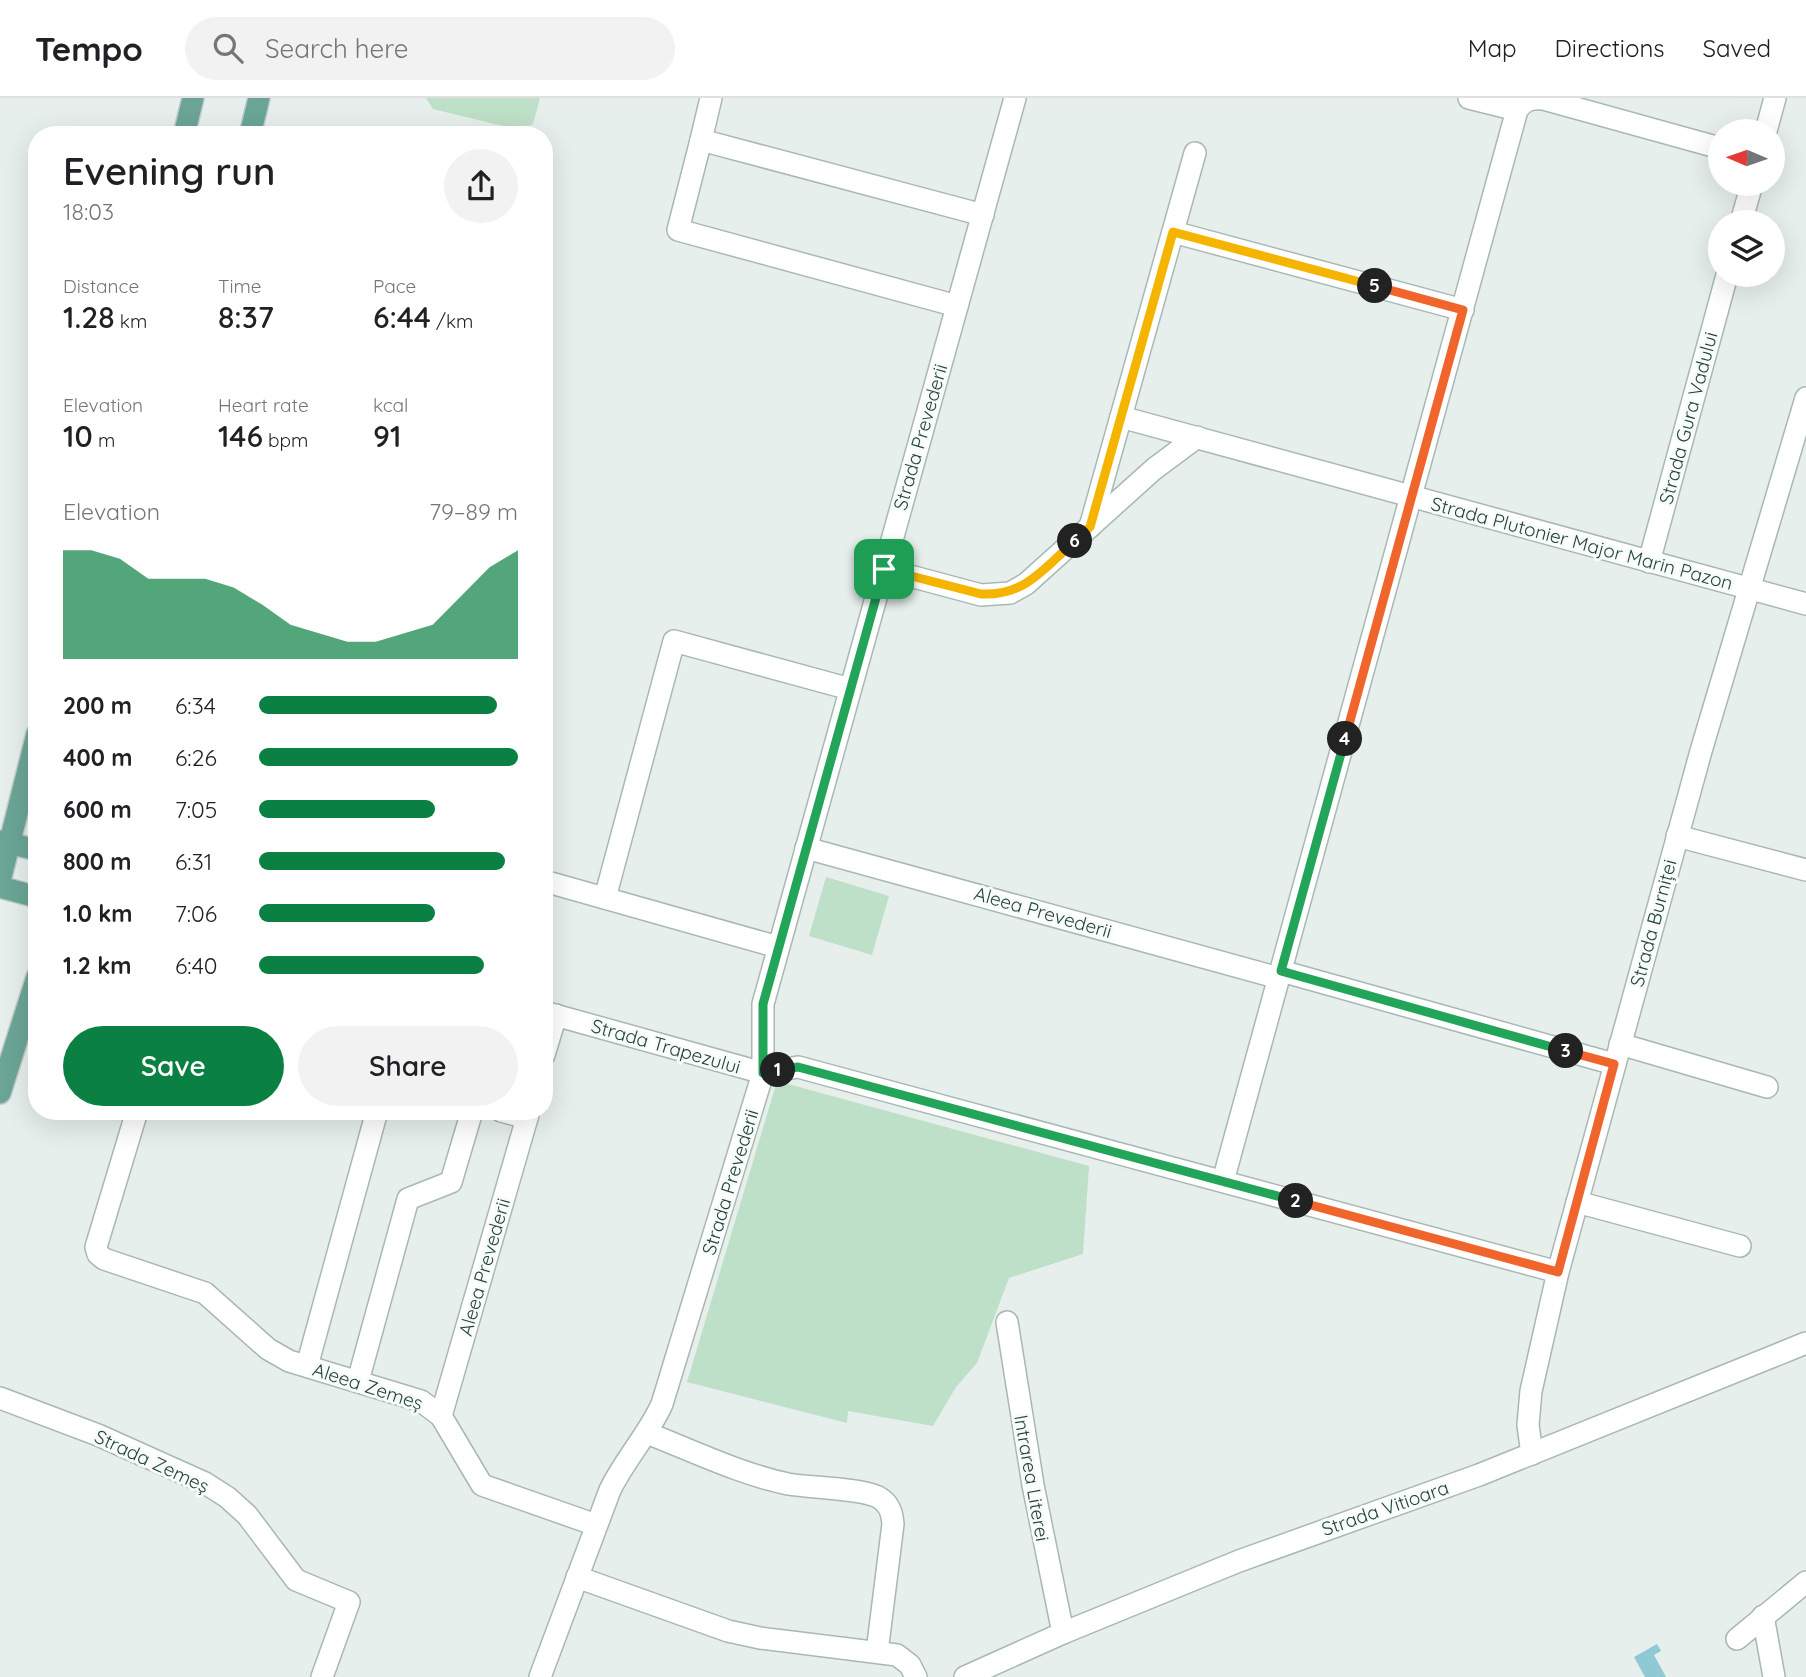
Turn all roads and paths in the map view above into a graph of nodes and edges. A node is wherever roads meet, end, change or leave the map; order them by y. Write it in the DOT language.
graph roads {
  1 [pos="193,98"];
  2 [pos="260,98"];
  3 [pos="711,98"];
  4 [pos="1015,98"];
  5 [pos="1469,98"];
  6 [pos="1775,98"];
  7 [pos="1517,110"];
  8 [pos="1769,119"];
  9 [pos="186,126"];
  10 [pos="252,126"];
  11 [pos="701,140"];
  12 [pos="1708,145"];
  13 [pos="1195,153"];
  14 [pos="983,215"];
  15 [pos="1173,232"];
  16 [pos="1724,287"];
  17 [pos="957,306"];
  18 [pos="1463,310"];
  19 [pos="1806,398"];
  20 [pos="1121,417"];
  21 [pos="1197,437"];
  22 [pos="1797,462"];
  23 [pos="1412,496"];
  24 [pos="1090,527"];
  25 [pos="1649,562"];
  26 [pos="884,569"];
  27 [pos="1748,589"];
  28 [pos="1806,604"];
  29 [pos="850,689"];
  30 [pos="28,764"];
  31 [pos="1677,836"];
  32 [pos="5,842"];
  33 [pos="28,848"];
  34 [pos="806,848"];
  35 [pos="1806,870"];
  36 [pos="0,881"];
  37 [pos="553,883"];
  38 [pos="0,887"];
  39 [pos="28,895"];
  40 [pos="606,898"];
  41 [pos="778,947"];
  42 [pos="1280,974"];
  43 [pos="28,1005"];
  44 [pos="553,1014"];
  45 [pos="1620,1044"];
  46 [pos="1614,1064"];
  47 [pos="763,1073"];
  48 [pos="1767,1087"];
  49 [pos="0,1093"];
  50 [pos="134,1120"];
  51 [pos="375,1120"];
  52 [pos="469,1120"];
  53 [pos="527,1120"];
  54 [pos="1223,1181"];
  55 [pos="1577,1202"];
  56 [pos="1740,1246"];
  57 [pos="1558,1272"];
  58 [pos="1007,1322"];
  59 [pos="1806,1343"];
  60 [pos="307,1366"];
  61 [pos="358,1381"];
  62 [pos="0,1398"];
  63 [pos="441,1416"];
  64 [pos="647,1433"];
  65 [pos="1532,1454"];
  66 [pos="596,1525"];
  67 [pos="577,1577"];
  68 [pos="1806,1582"];
  69 [pos="1763,1616"];
  70 [pos="1063,1633"];
  71 [pos="1737,1639"];
  72 [pos="877,1652"];
  73 [pos="548,1674"];
  74 [pos="322,1677"];
  75 [pos="916,1677"];
  76 [pos="965,1677"];
  77 [pos="1774,1677"];
  1 -- 9 [label="main road"];
  2 -- 10 [label="main road"];
  3 -- 11 [label="street"];
  4 -- 14 [label="street, Strada Prevederii"];
  5 -- 7 [label="street"];
  6 -- 8 [label="street"];
  7 -- 12 [label="street"];
  7 -- 18 [label="street"];
  11 -- 14 [label="street"];
  11 -- 17 [label="street"];
  13 -- 15 [label="street"];
  14 -- 17 [label="street, Strada Prevederii"];
  15 -- 18 [label="street"];
  15 -- 20 [label="street"];
  16 -- 25 [label="street, Strada Gura Vadului"];
  17 -- 26 [label="street, Strada Prevederii"];
  18 -- 23 [label="street"];
  19 -- 22 [label="street, Strada Burniței"];
  20 -- 21 [label="street, Strada Plutonier Major Marin Pazon"];
  20 -- 24 [label="street"];
  21 -- 23 [label="street, Strada Plutonier Major Marin Pazon"];
  21 -- 24 [label="street"];
  22 -- 27 [label="street, Strada Burniței"];
  23 -- 25 [label="street, Strada Plutonier Major Marin Pazon"];
  23 -- 42 [label="street"];
  24 -- 26 [label="street"];
  25 -- 27 [label="street, Strada Plutonier Major Marin Pazon"];
  26 -- 29 [label="street, Strada Prevederii"];
  27 -- 28 [label="street, Strada Plutonier Major Marin Pazon"];
  27 -- 31 [label="street, Strada Burniței"];
  29 -- 34 [label="street, Strada Prevederii"];
  29 -- 40 [label="street"];
  30 -- 32 [label="main road"];
  31 -- 35 [label="street"];
  31 -- 45 [label="street, Strada Burniței"];
  32 -- 33 [label="main road"];
  32 -- 36 [label="main road"];
  34 -- 41 [label="street, Strada Prevederii"];
  34 -- 42 [label="street, Aleea Prevederii"];
  37 -- 40 [label="street"];
  38 -- 39 [label="main road"];
  40 -- 41 [label="street"];
  41 -- 47 [label="street, Strada Prevederii"];
  42 -- 46 [label="street, Aleea Prevederii"];
  42 -- 54 [label="street"];
  43 -- 49 [label="main road"];
  44 -- 47 [label="street, Strada Trapezului"];
  45 -- 46 [label="street, Strada Burniței"];
  45 -- 48 [label="street"];
  46 -- 55 [label="street, Strada Burniței"];
  47 -- 54 [label="street, Strada Trapezului"];
  47 -- 64 [label="street, Strada Prevederii"];
  50 -- 60 [label="street, Aleea Zemeș"];
  51 -- 60 [label="street"];
  52 -- 61 [label="street"];
  53 -- 63 [label="street, Aleea Prevederii"];
  54 -- 57 [label="street, Strada Trapezului"];
  55 -- 56 [label="street"];
  55 -- 57 [label="street, Strada Burniței"];
  57 -- 65 [label="street, Strada Burniței"];
  58 -- 70 [label="street, Intrarea Literei"];
  59 -- 65 [label="street, Strada Vitioara"];
  60 -- 61 [label="street, Aleea Zemeș"];
  61 -- 63 [label="street, Aleea Zemeș"];
  62 -- 74 [label="street, Strada Zemeș"];
  63 -- 66 [label="street, Aleea Zemeș"];
  64 -- 66 [label="street, Strada Prevederii"];
  64 -- 72 [label="street"];
  65 -- 70 [label="street, Strada Vitioara"];
  66 -- 67 [label="street, Strada Prevederii"];
  67 -- 72 [label="street"];
  67 -- 73 [label="street, Strada Prevederii"];
  68 -- 69 [label="street"];
  69 -- 71 [label="street"];
  69 -- 77 [label="street"];
  70 -- 76 [label="street, Strada Vitioara"];
  72 -- 75 [label="street"];
}
